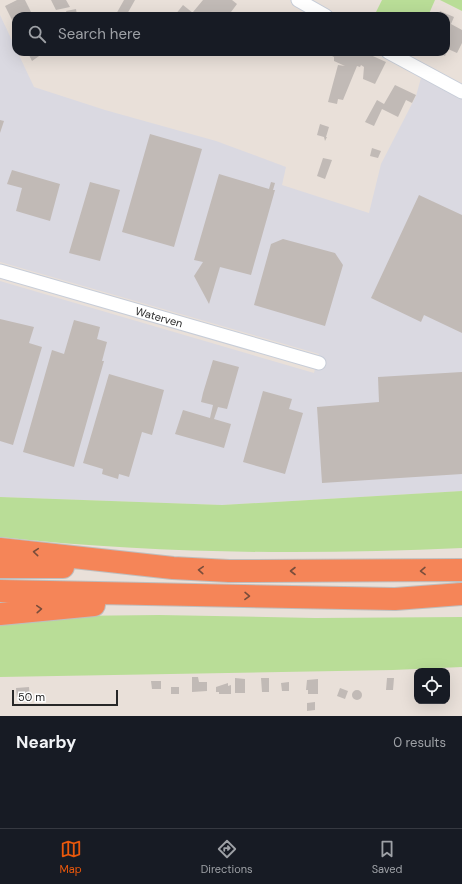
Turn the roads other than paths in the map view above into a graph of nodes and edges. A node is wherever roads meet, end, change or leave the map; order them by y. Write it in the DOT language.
graph roads {
  1 [pos="298,0"];
  2 [pos="319,12"];
  3 [pos="395,56"];
  4 [pos="462,92"];
  5 [pos="0,271"];
  6 [pos="319,363"];
  7 [pos="0,549"];
  8 [pos="0,567"];
  9 [pos="172,568"];
  10 [pos="462,570"];
  11 [pos="0,591"];
  12 [pos="462,594"];
  13 [pos="196,595"];
  14 [pos="394,599"];
  15 [pos="462,605"];
  16 [pos="0,614"];
  1 -- 2 [label="street"];
  3 -- 4 [label="street"];
  5 -- 6 [label="street, Waterven"];
  9 -- 7 [label="highway, one-way"];
  8 -- 9 [label="highway"];
  10 -- 9 [label="highway, one-way"];
  11 -- 13 [label="highway"];
  12 -- 14 [label="highway"];
  13 -- 14 [label="highway, one-way"];
  16 -- 13 [label="highway, one-way"];
  14 -- 15 [label="highway"];
}
